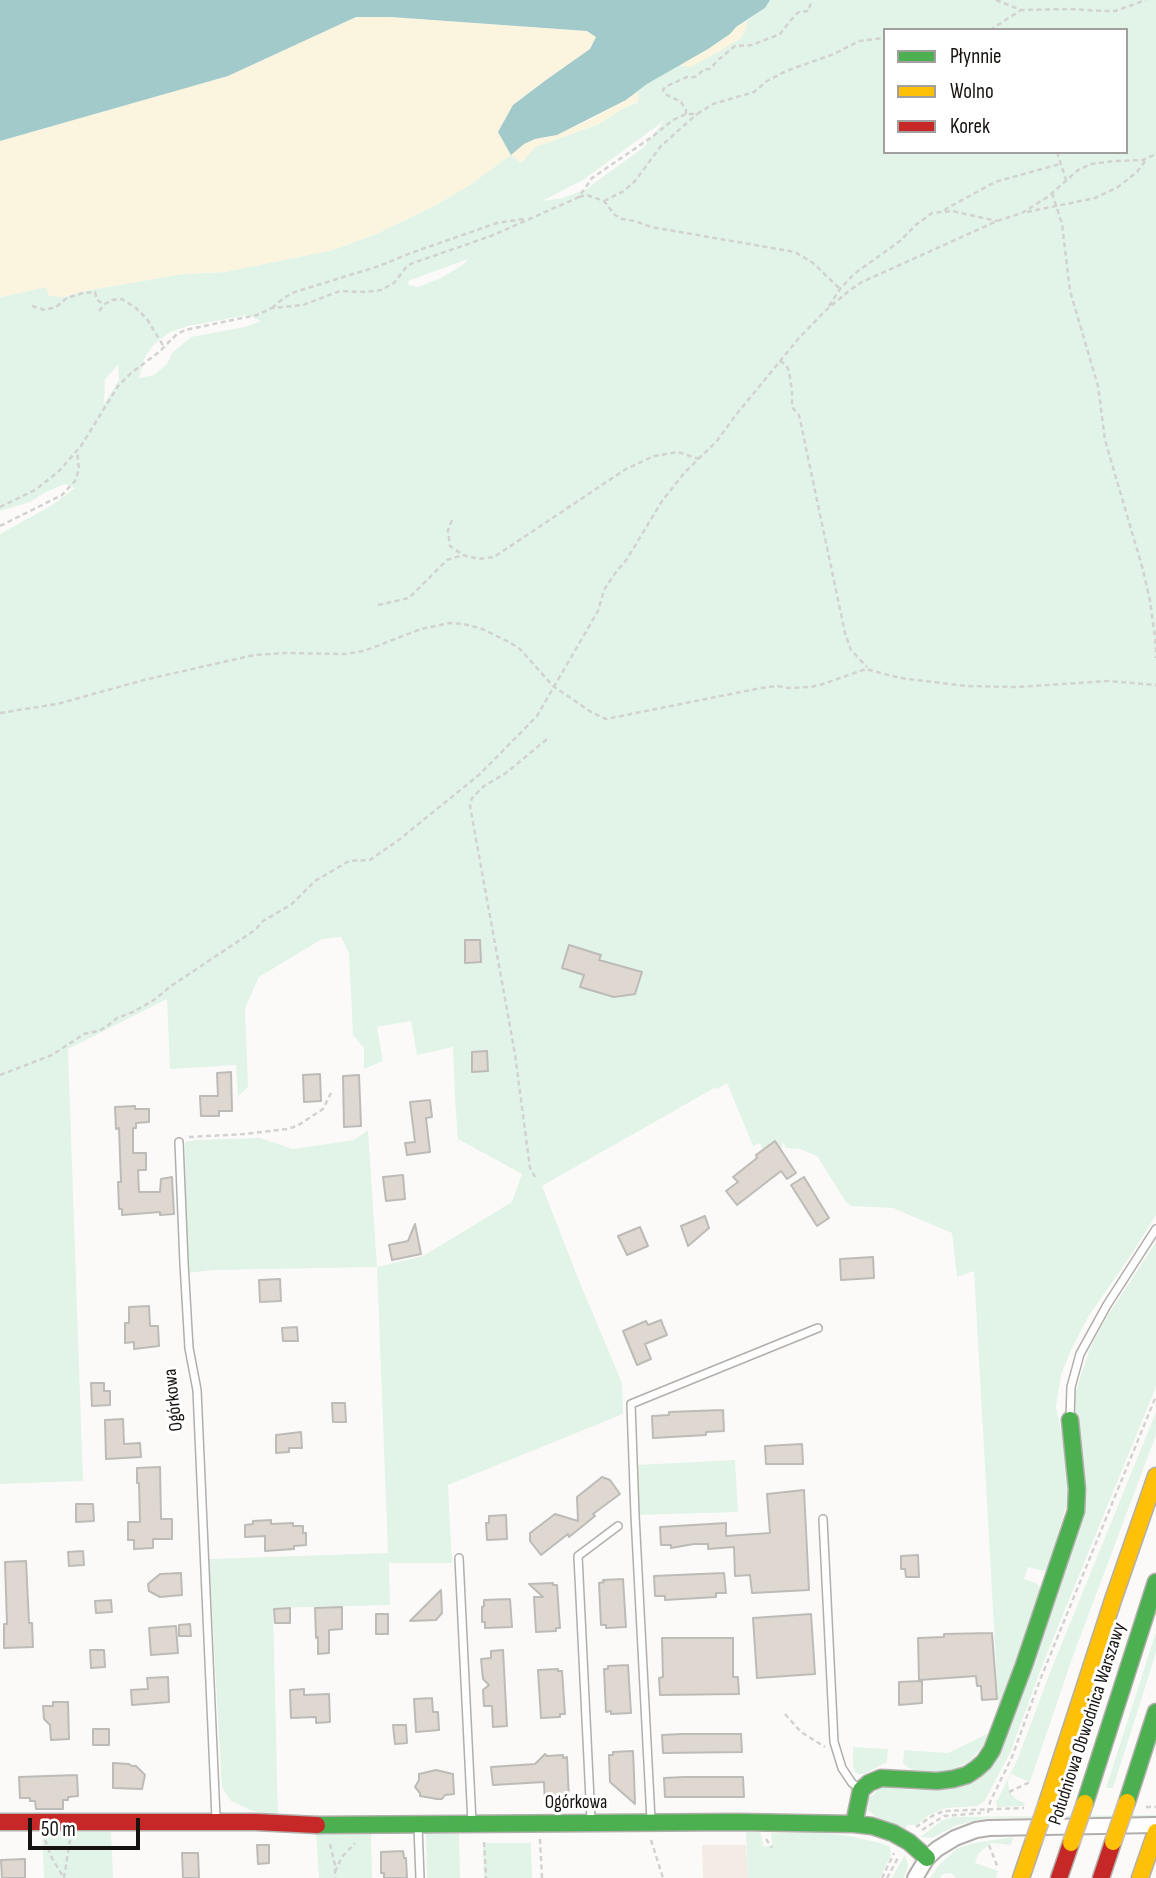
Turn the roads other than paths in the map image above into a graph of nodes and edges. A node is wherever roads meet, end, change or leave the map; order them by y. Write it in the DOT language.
graph roads {
  1 [pos="179,1142"];
  2 [pos="1156,1229"];
  3 [pos="818,1328"];
  4 [pos="1070,1420"];
  5 [pos="1156,1476"];
  6 [pos="823,1518"];
  7 [pos="618,1526"];
  8 [pos="459,1558"];
  9 [pos="1156,1581"];
  10 [pos="1156,1712"];
  11 [pos="861,1790"];
  12 [pos="0,1822"];
  13 [pos="216,1822"];
  14 [pos="591,1823"];
  15 [pos="649,1824"];
  16 [pos="854,1824"];
  17 [pos="418,1825"];
  18 [pos="478,1825"];
  19 [pos="1156,1825"];
  20 [pos="1154,1837"];
  21 [pos="927,1858"];
  22 [pos="420,1878"];
  23 [pos="915,1878"];
  24 [pos="1021,1878"];
  25 [pos="1059,1878"];
  26 [pos="1101,1878"];
  27 [pos="1140,1878"];
  1 -- 13 [label="lane, Ogórkowa"];
  2 -- 4 [label="lane"];
  3 -- 15 [label="lane"];
  4 -- 11 [label="main road"];
  5 -- 24 [label="main road, bridge"];
  6 -- 11 [label="lane"];
  7 -- 14 [label="lane"];
  8 -- 18 [label="lane"];
  9 -- 25 [label="main road, Południowa Obwodnica Warszawy, bridge"];
  10 -- 26 [label="main road, bridge"];
  11 -- 16 [label="main road"];
  12 -- 13 [label="main road, Ogórkowa"];
  13 -- 17 [label="main road, Ogórkowa"];
  14 -- 15 [label="main road, Ogórkowa"];
  14 -- 18 [label="main road, Ogórkowa"];
  15 -- 16 [label="main road, Ogórkowa"];
  16 -- 21 [label="main road, Ogórkowa"];
  17 -- 18 [label="main road, Ogórkowa"];
  17 -- 22 [label="lane"];
  19 -- 21 [label="street"];
  20 -- 27 [label="main road"];
  21 -- 23 [label="street"];
}
